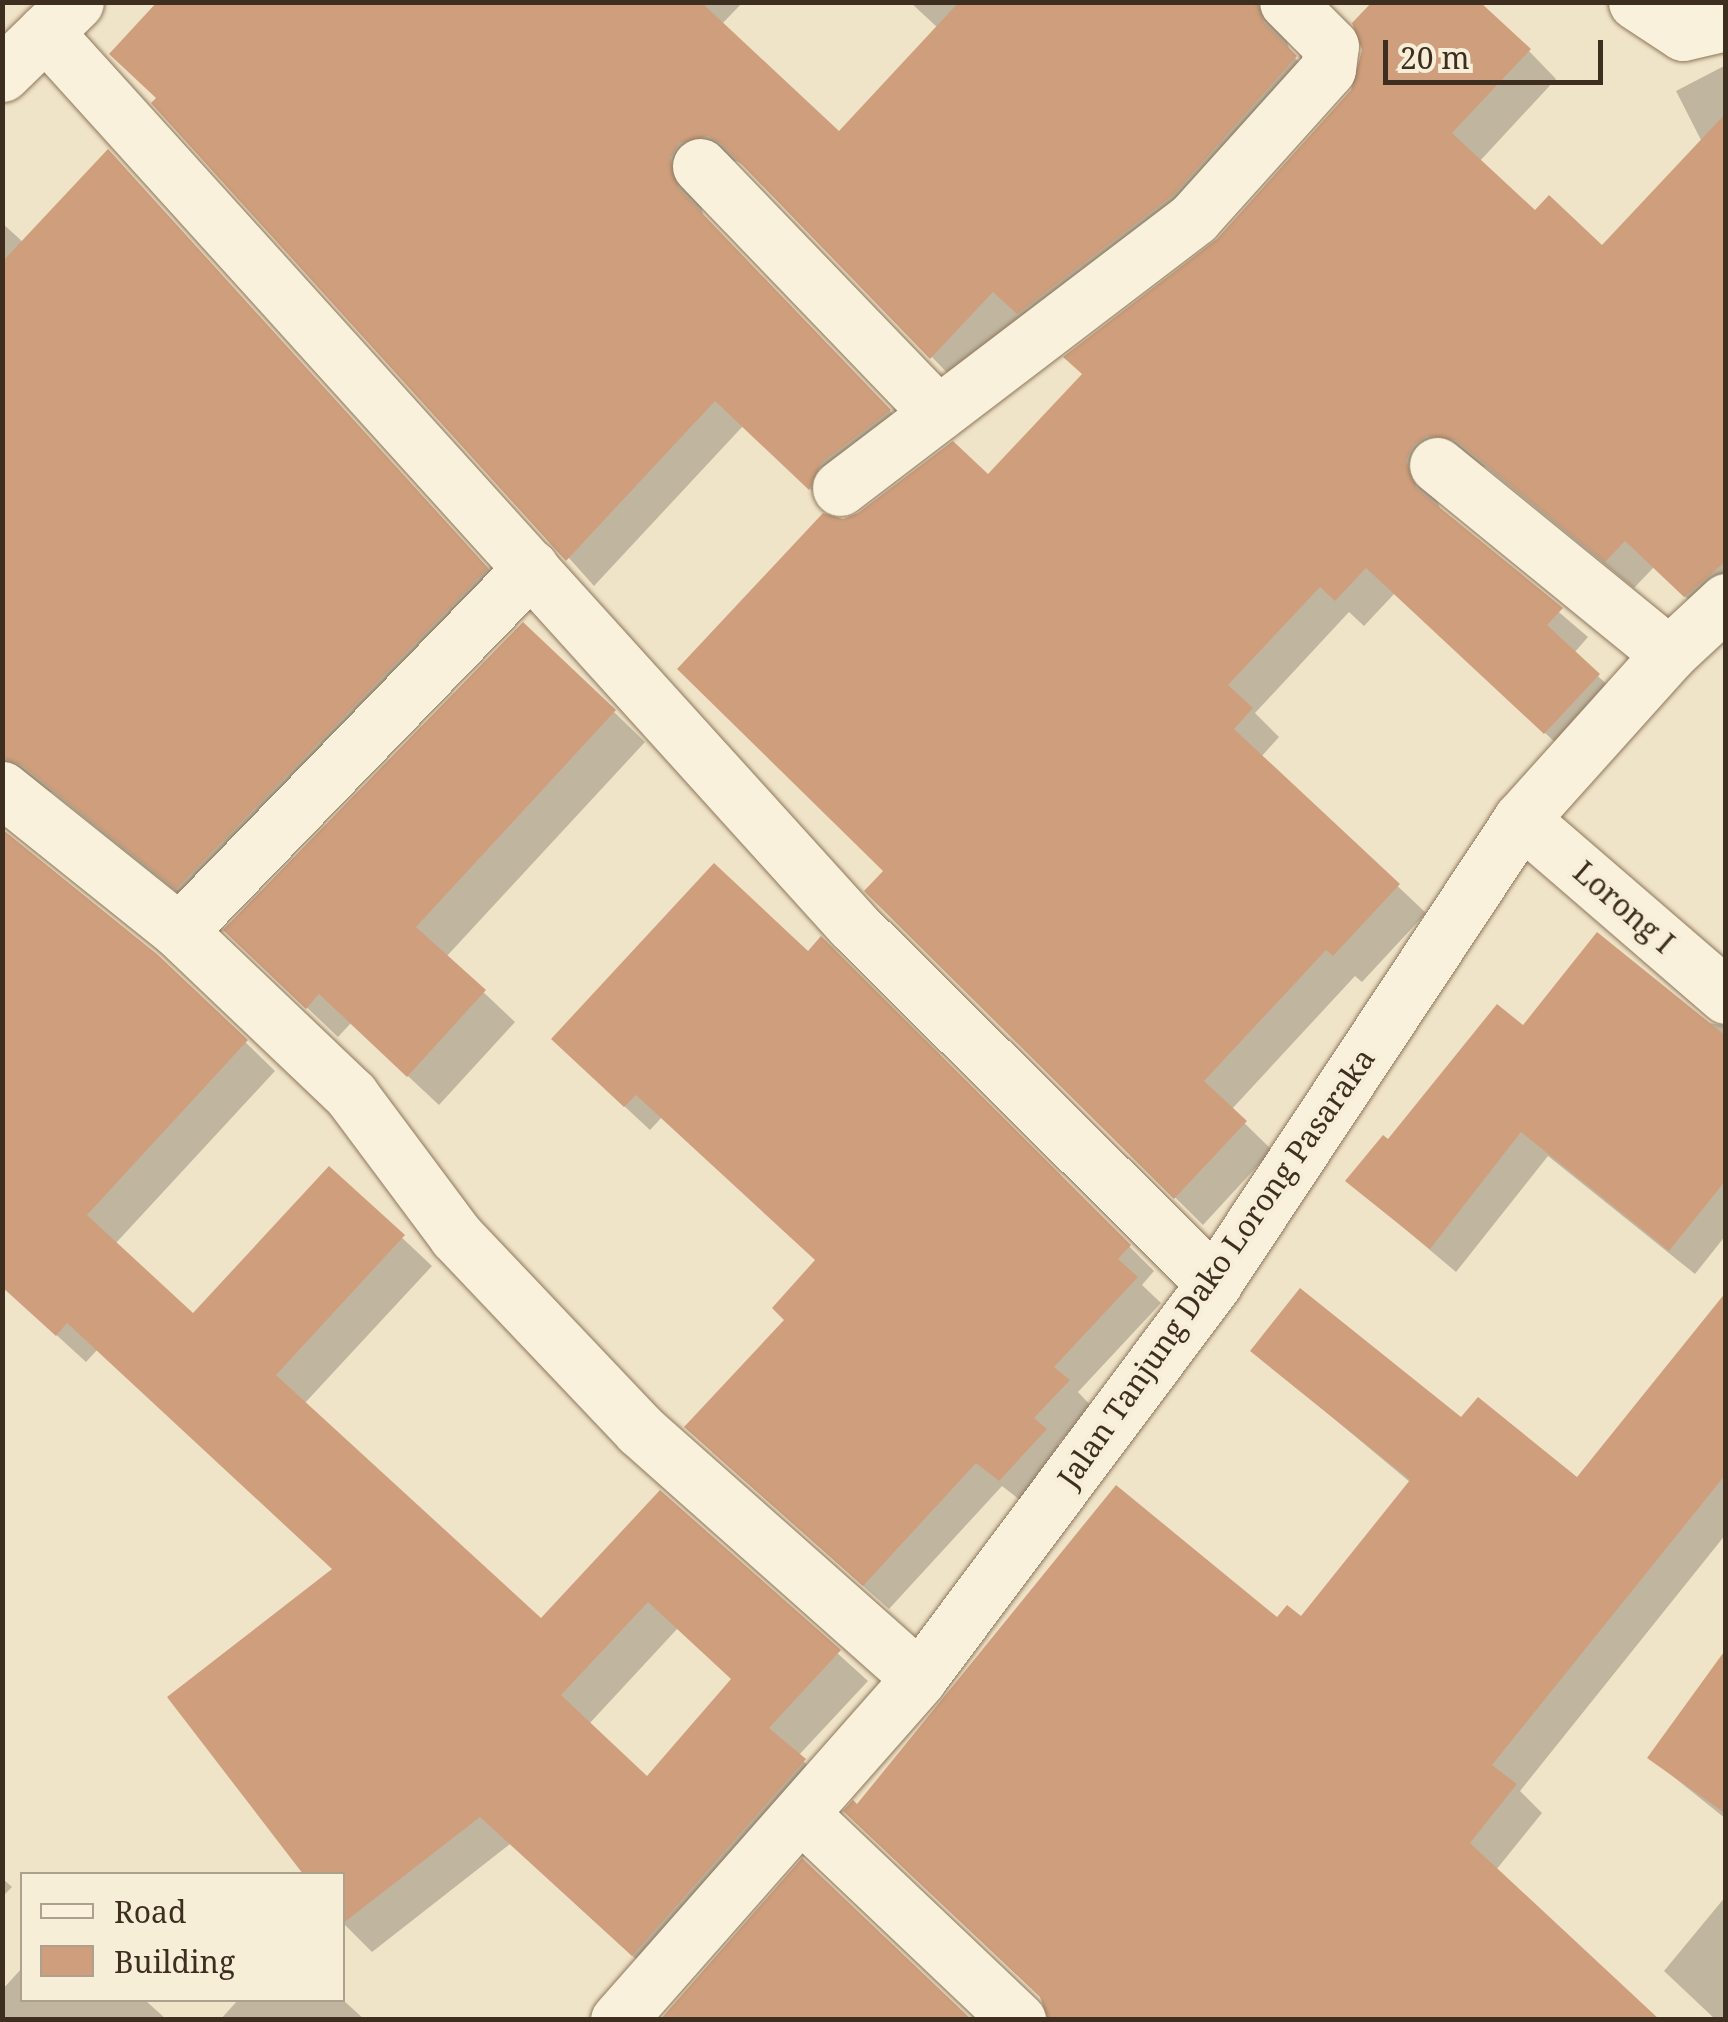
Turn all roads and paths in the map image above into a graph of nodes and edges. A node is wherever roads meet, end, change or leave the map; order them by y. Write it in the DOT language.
graph roads {
  1 [pos="1287,2"];
  2 [pos="1636,2"];
  3 [pos="60,17"];
  4 [pos="1726,23"];
  5 [pos="2,74"];
  6 [pos="700,166"];
  7 [pos="938,412"];
  8 [pos="1437,465"];
  9 [pos="840,488"];
  10 [pos="531,568"];
  11 [pos="1726,602"];
  12 [pos="1669,654"];
  13 [pos="2,789"];
  14 [pos="1521,820"];
  15 [pos="179,931"];
  16 [pos="1726,996"];
  17 [pos="1214,1283"];
  18 [pos="918,1678"];
  19 [pos="802,1815"];
  20 [pos="618,2020"];
  21 [pos="1018,2020"];
  1 -- 7 [label="street"];
  2 -- 4 [label="street"];
  3 -- 5 [label="street"];
  3 -- 10 [label="street"];
  6 -- 7 [label="street"];
  7 -- 9 [label="street"];
  8 -- 12 [label="street"];
  10 -- 15 [label="street"];
  10 -- 17 [label="street"];
  11 -- 12 [label="street, Jalan Tanjung Dako Lorong Pasaraka"];
  12 -- 14 [label="street, Jalan Tanjung Dako Lorong Pasaraka"];
  13 -- 15 [label="street"];
  14 -- 16 [label="street, Lorong I"];
  14 -- 17 [label="street, Jalan Tanjung Dako Lorong Pasaraka"];
  15 -- 18 [label="street"];
  17 -- 18 [label="street, Jalan Tanjung Dako Lorong Pasaraka"];
  18 -- 19 [label="street, Jalan Tanjung Dako Lorong Pasaraka"];
  19 -- 20 [label="street, Jalan Tanjung Dako Lorong Pasaraka"];
  19 -- 21 [label="street"];
}
